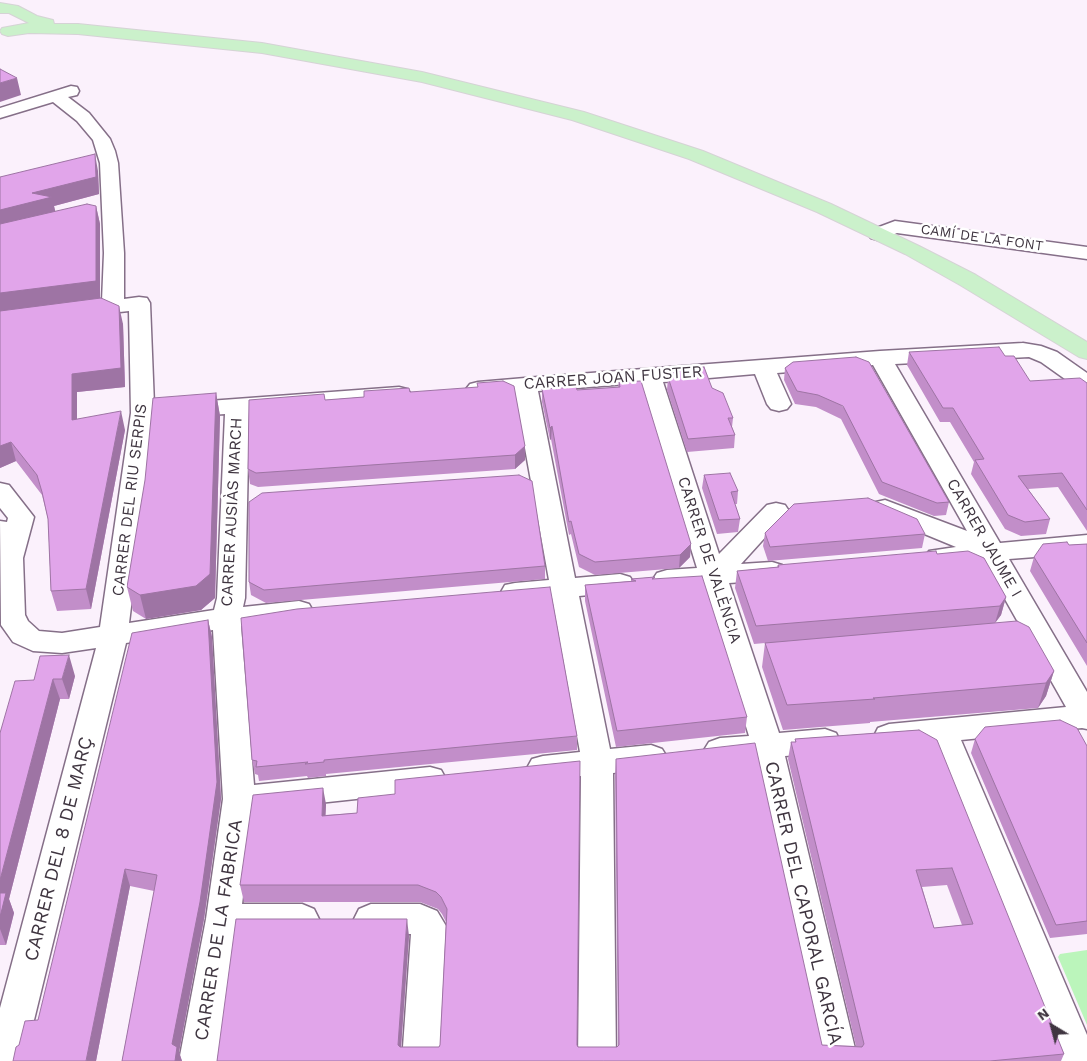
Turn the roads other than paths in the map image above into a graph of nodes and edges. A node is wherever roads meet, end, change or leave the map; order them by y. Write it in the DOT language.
graph roads {
  1 [pos="0,8"];
  2 [pos="22,15"];
  3 [pos="78,29"];
  4 [pos="4,32"];
  5 [pos="0,113"];
  6 [pos="886,230"];
  7 [pos="1087,253"];
  8 [pos="113,306"];
  9 [pos="66,312"];
  10 [pos="1023,350"];
  11 [pos="1087,352"];
  12 [pos="880,358"];
  13 [pos="763,367"];
  14 [pos="649,375"];
  15 [pos="1087,384"];
  16 [pos="525,385"];
  17 [pos="456,390"];
  18 [pos="416,393"];
  19 [pos="779,404"];
  20 [pos="237,405"];
  21 [pos="143,413"];
  22 [pos="0,491"];
  23 [pos="873,503"];
  24 [pos="776,511"];
  25 [pos="0,529"];
  26 [pos="1087,544"];
  27 [pos="994,552"];
  28 [pos="10,558"];
  29 [pos="916,559"];
  30 [pos="801,568"];
  31 [pos="714,576"];
  32 [pos="565,588"];
  33 [pos="495,594"];
  34 [pos="326,609"];
  35 [pos="226,618"];
  36 [pos="1037,631"];
  37 [pos="1007,634"];
  38 [pos="113,636"];
  39 [pos="770,654"];
  40 [pos="740,657"];
  41 [pos="1087,717"];
  42 [pos="942,732"];
  43 [pos="767,745"];
  44 [pos="598,762"];
  45 [pos="520,770"];
  46 [pos="462,776"];
  47 [pos="239,799"];
  48 [pos="223,919"];
  49 [pos="3,1058"];
  50 [pos="198,1061"];
  51 [pos="422,1061"];
  52 [pos="597,1061"];
  53 [pos="839,1061"];
  54 [pos="1081,1061"];
  1 -- 2 [label="main road"];
  2 -- 3 [label="main road"];
  2 -- 4 [label="main road"];
  3 -- 4 [label="main road"];
  3 -- 6 [label="main road"];
  5 -- 8 [label="street"];
  6 -- 7 [label="street, CAMÍ DE LA FONT"];
  6 -- 11 [label="main road"];
  8 -- 9 [label="street"];
  8 -- 21 [label="street, CARRER DEL RIU SERPIS"];
  10 -- 12 [label="street, CARRER JOAN FUSTER"];
  10 -- 15 [label="street"];
  12 -- 13 [label="street, CARRER JOAN FUSTER"];
  12 -- 27 [label="street, CARRER JAUME I"];
  13 -- 14 [label="street, CARRER JOAN FUSTER"];
  13 -- 19 [label="street"];
  14 -- 16 [label="street, CARRER JOAN FUSTER"];
  14 -- 31 [label="street, CARRER DE VALÈNCIA"];
  16 -- 17 [label="street, CARRER JOAN FUSTER"];
  16 -- 32 [label="street"];
  18 -- 20 [label="street"];
  20 -- 21 [label="street"];
  20 -- 35 [label="street, CARRER AUSIÀS MARCH"];
  21 -- 38 [label="street, CARRER DEL RIU SERPIS"];
  22 -- 28 [label="street"];
  23 -- 27 [label="street"];
  24 -- 31 [label="street"];
  25 -- 28 [label="street"];
  26 -- 27 [label="street"];
  27 -- 29 [label="street"];
  27 -- 36 [label="street, CARRER JAUME I"];
  28 -- 38 [label="street"];
  30 -- 31 [label="street"];
  31 -- 32 [label="street"];
  31 -- 40 [label="street, CARRER DE VALÈNCIA"];
  32 -- 33 [label="street"];
  32 -- 44 [label="street"];
  34 -- 35 [label="street"];
  35 -- 38 [label="street"];
  35 -- 47 [label="street, CARRER AUSIÀS MARCH"];
  36 -- 37 [label="street"];
  36 -- 41 [label="street, CARRER JAUME I"];
  38 -- 49 [label="street, CARRER DEL 8 DE MARÇ"];
  39 -- 40 [label="street"];
  40 -- 43 [label="street, CARRER DE VALÈNCIA"];
  41 -- 42 [label="street"];
  42 -- 43 [label="street"];
  42 -- 54 [label="street"];
  43 -- 44 [label="street"];
  43 -- 53 [label="street, CARRER DEL CAPORAL GARCÍA"];
  44 -- 45 [label="street"];
  44 -- 52 [label="street"];
  46 -- 47 [label="street"];
  47 -- 48 [label="street, CARRER DE LA FABRICA"];
  48 -- 50 [label="street, CARRER DE LA FABRICA"];
  48 -- 51 [label="street"];
}
